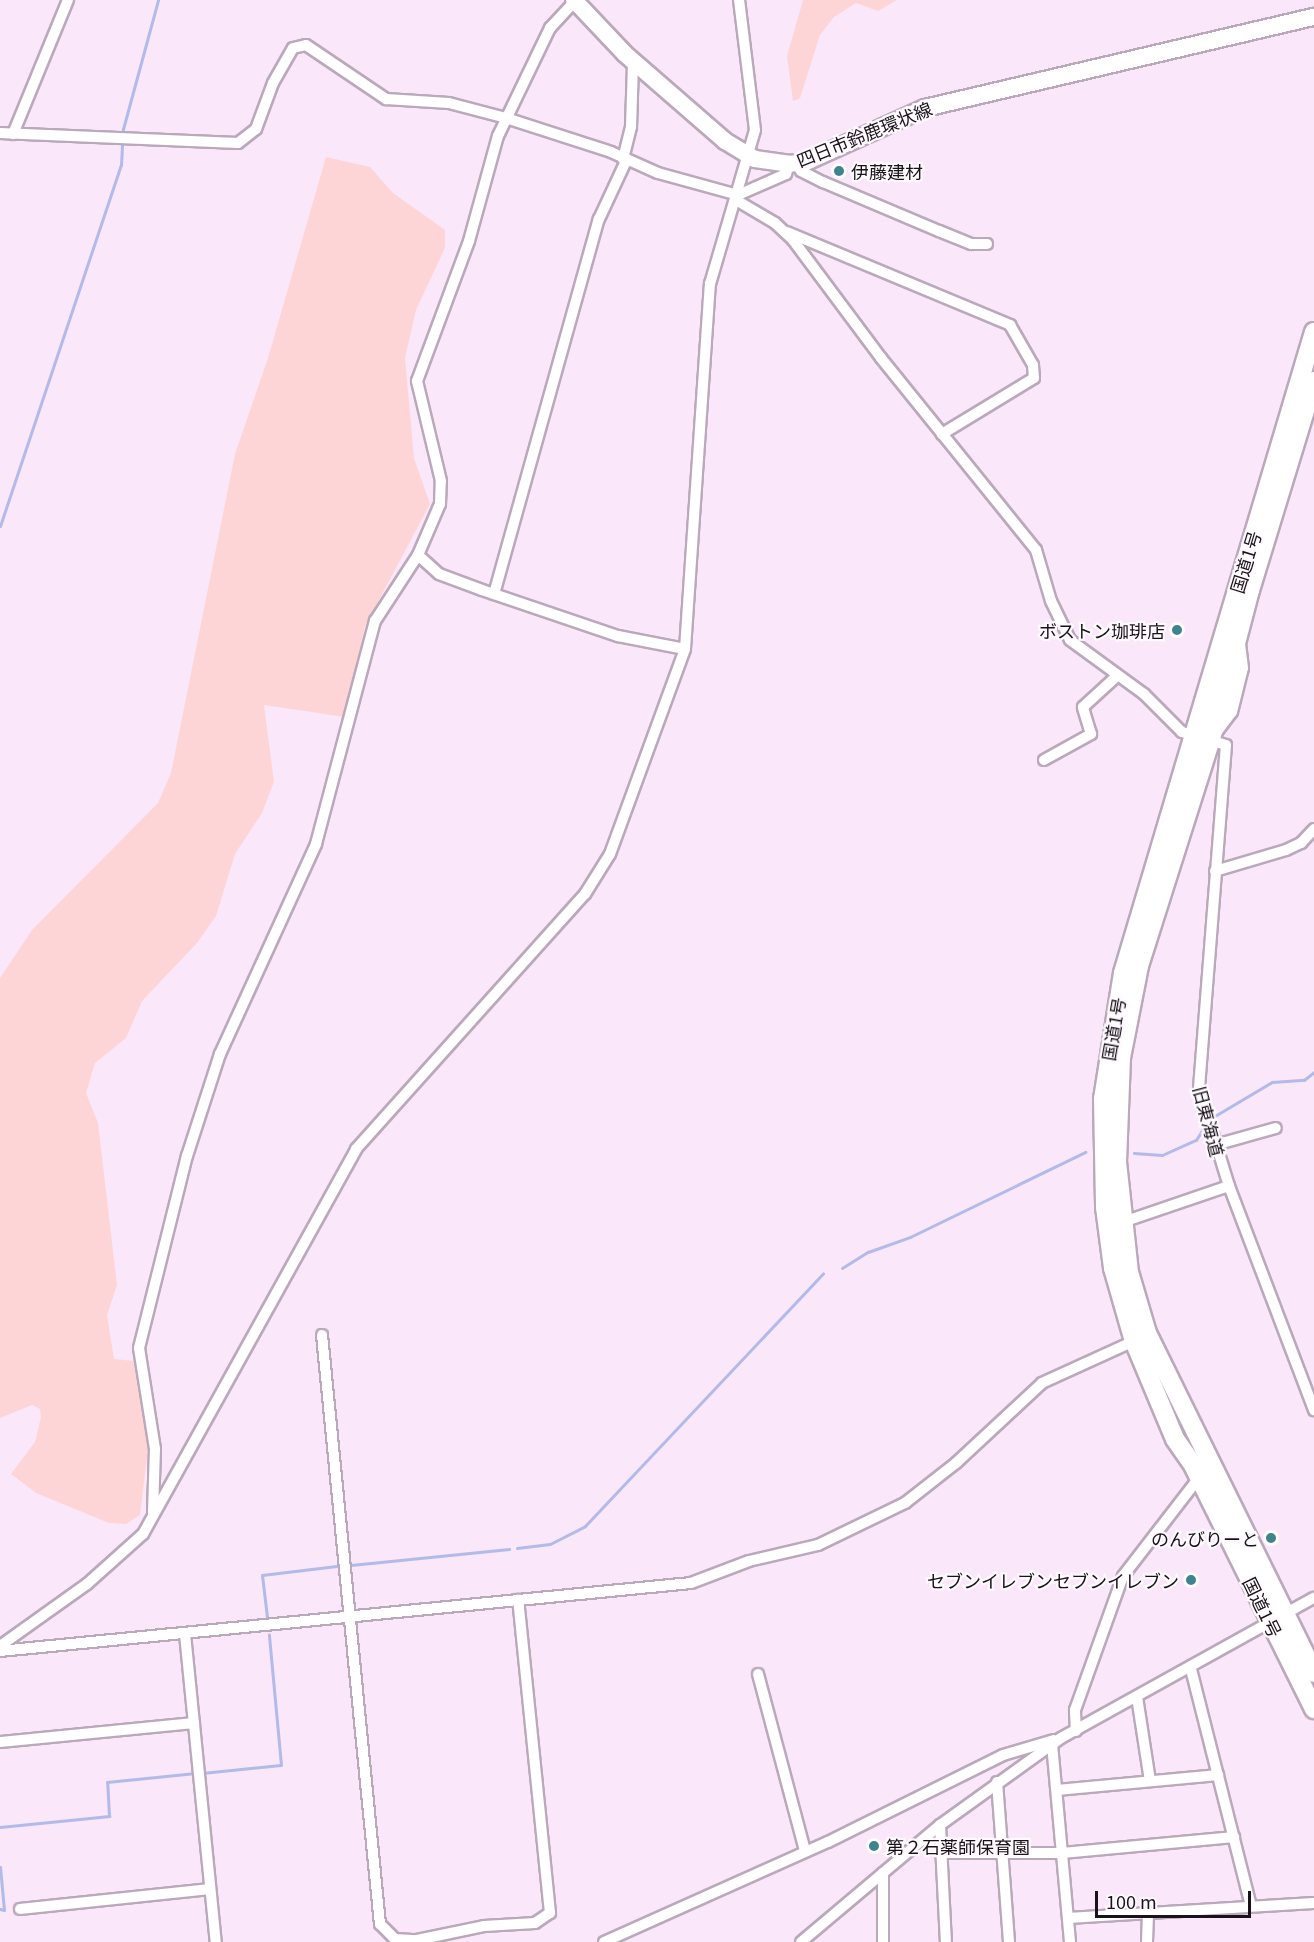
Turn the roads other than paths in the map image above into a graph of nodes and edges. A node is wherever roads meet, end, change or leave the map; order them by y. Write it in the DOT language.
graph roads {
  1 [pos="68,0"];
  2 [pos="739,0"];
  3 [pos="575,1"];
  4 [pos="1314,17"];
  5 [pos="633,62"];
  6 [pos="506,118"];
  7 [pos="0,133"];
  8 [pos="13,134"];
  9 [pos="747,155"];
  10 [pos="624,160"];
  11 [pos="793,164"];
  12 [pos="737,197"];
  13 [pos="784,231"];
  14 [pos="987,244"];
  15 [pos="1314,332"];
  16 [pos="1310,357"];
  17 [pos="1314,381"];
  18 [pos="1299,406"];
  19 [pos="942,434"];
  20 [pos="418,555"];
  21 [pos="494,594"];
  22 [pos="1239,636"];
  23 [pos="685,649"];
  24 [pos="1118,675"];
  25 [pos="1210,741"];
  26 [pos="1044,760"];
  27 [pos="1314,829"];
  28 [pos="1215,871"];
  29 [pos="1121,1014"];
  30 [pos="1276,1128"];
  31 [pos="1215,1145"];
  32 [pos="1229,1186"];
  33 [pos="1123,1222"];
  34 [pos="322,1335"];
  35 [pos="1134,1341"];
  36 [pos="1311,1395"];
  37 [pos="1314,1410"];
  38 [pos="1204,1471"];
  39 [pos="153,1515"];
  40 [pos="1314,1598"];
  41 [pos="518,1600"];
  42 [pos="1278,1618"];
  43 [pos="350,1619"];
  44 [pos="184,1634"];
  45 [pos="0,1646"];
  46 [pos="0,1651"];
  47 [pos="1191,1669"];
  48 [pos="1314,1673"];
  49 [pos="758,1674"];
  50 [pos="1137,1697"];
  51 [pos="1314,1709"];
  52 [pos="194,1723"];
  53 [pos="1076,1731"];
  54 [pos="1056,1741"];
  55 [pos="0,1742"];
  56 [pos="1218,1775"];
  57 [pos="1150,1781"];
  58 [pos="997,1782"];
  59 [pos="1057,1790"];
  60 [pos="940,1825"];
  61 [pos="1234,1837"];
  62 [pos="805,1851"];
  63 [pos="1062,1852"];
  64 [pos="942,1853"];
  65 [pos="1002,1853"];
  66 [pos="883,1873"];
  67 [pos="210,1889"];
  68 [pos="1314,1903"];
  69 [pos="1251,1906"];
  70 [pos="20,1909"];
  71 [pos="1148,1913"];
  72 [pos="1068,1918"];
  73 [pos="816,1929"];
  74 [pos="216,1942"];
  75 [pos="604,1942"];
  76 [pos="801,1942"];
  77 [pos="816,1942"];
  78 [pos="883,1942"];
  79 [pos="946,1942"];
  80 [pos="1008,1942"];
  81 [pos="1070,1942"];
  82 [pos="1147,1942"];
  1 -- 8 [label="street"];
  2 -- 9 [label="street"];
  3 -- 5 [label="main road, 四日市鈴鹿環状線"];
  3 -- 6 [label="street"];
  4 -- 11 [label="main road, 四日市鈴鹿環状線"];
  5 -- 9 [label="main road, 四日市鈴鹿環状線"];
  5 -- 10 [label="street"];
  6 -- 8 [label="street"];
  6 -- 10 [label="street"];
  6 -- 20 [label="street"];
  7 -- 8 [label="street"];
  9 -- 11 [label="main road, 四日市鈴鹿環状線"];
  9 -- 12 [label="street"];
  10 -- 12 [label="street"];
  10 -- 21 [label="street"];
  11 -- 12 [label="street"];
  11 -- 14 [label="street"];
  12 -- 13 [label="street"];
  12 -- 23 [label="street"];
  13 -- 19 [label="street"];
  13 -- 19 [label="street"];
  15 -- 16 [label="highway, 国道1号"];
  16 -- 18 [label="highway, 国道1号"];
  17 -- 18 [label="highway, 国道1号"];
  18 -- 22 [label="highway, 国道1号"];
  18 -- 25 [label="highway, 国道1号"];
  19 -- 24 [label="street"];
  20 -- 21 [label="street"];
  20 -- 39 [label="street"];
  21 -- 23 [label="street"];
  22 -- 25 [label="highway, 国道1号"];
  22 -- 25 [label="street"];
  23 -- 39 [label="street"];
  24 -- 25 [label="street"];
  24 -- 26 [label="street"];
  25 -- 28 [label="street, 旧東海道"];
  25 -- 29 [label="highway, 国道1号"];
  27 -- 28 [label="street"];
  28 -- 31 [label="street, 旧東海道"];
  29 -- 33 [label="highway, 国道1号"];
  29 -- 35 [label="highway, 国道1号"];
  30 -- 31 [label="street"];
  31 -- 32 [label="street, 旧東海道"];
  32 -- 33 [label="street"];
  32 -- 36 [label="street, 旧東海道"];
  33 -- 38 [label="highway, 国道1号"];
  34 -- 43 [label="street"];
  35 -- 38 [label="highway, 国道1号"];
  35 -- 41 [label="street"];
  36 -- 37 [label="street, 旧東海道"];
  38 -- 42 [label="highway, 国道1号"];
  38 -- 53 [label="street"];
  39 -- 45 [label="street"];
  40 -- 42 [label="street"];
  41 -- 43 [label="street"];
  41 -- 43 [label="street"];
  42 -- 47 [label="street"];
  42 -- 48 [label="highway, 国道1号"];
  42 -- 51 [label="highway, 国道1号"];
  43 -- 44 [label="street"];
  44 -- 46 [label="street"];
  44 -- 52 [label="street"];
  47 -- 50 [label="street"];
  47 -- 56 [label="street"];
  49 -- 62 [label="street"];
  50 -- 53 [label="street"];
  50 -- 57 [label="street"];
  52 -- 55 [label="street"];
  52 -- 67 [label="street"];
  53 -- 54 [label="street"];
  54 -- 58 [label="street"];
  54 -- 59 [label="street"];
  54 -- 62 [label="street"];
  56 -- 57 [label="street"];
  56 -- 61 [label="street"];
  57 -- 59 [label="street"];
  58 -- 60 [label="street"];
  58 -- 65 [label="street"];
  59 -- 63 [label="street"];
  60 -- 64 [label="street"];
  60 -- 66 [label="street"];
  61 -- 63 [label="street"];
  61 -- 69 [label="street"];
  62 -- 75 [label="street"];
  63 -- 65 [label="street"];
  63 -- 72 [label="street"];
  64 -- 65 [label="street"];
  64 -- 79 [label="street"];
  65 -- 80 [label="street"];
  66 -- 73 [label="street"];
  66 -- 78 [label="street"];
  67 -- 70 [label="street"];
  67 -- 74 [label="street"];
  68 -- 69 [label="street"];
  69 -- 71 [label="street"];
  71 -- 72 [label="street"];
  71 -- 82 [label="street"];
  72 -- 81 [label="street"];
  73 -- 76 [label="street"];
  73 -- 77 [label="street"];
}
